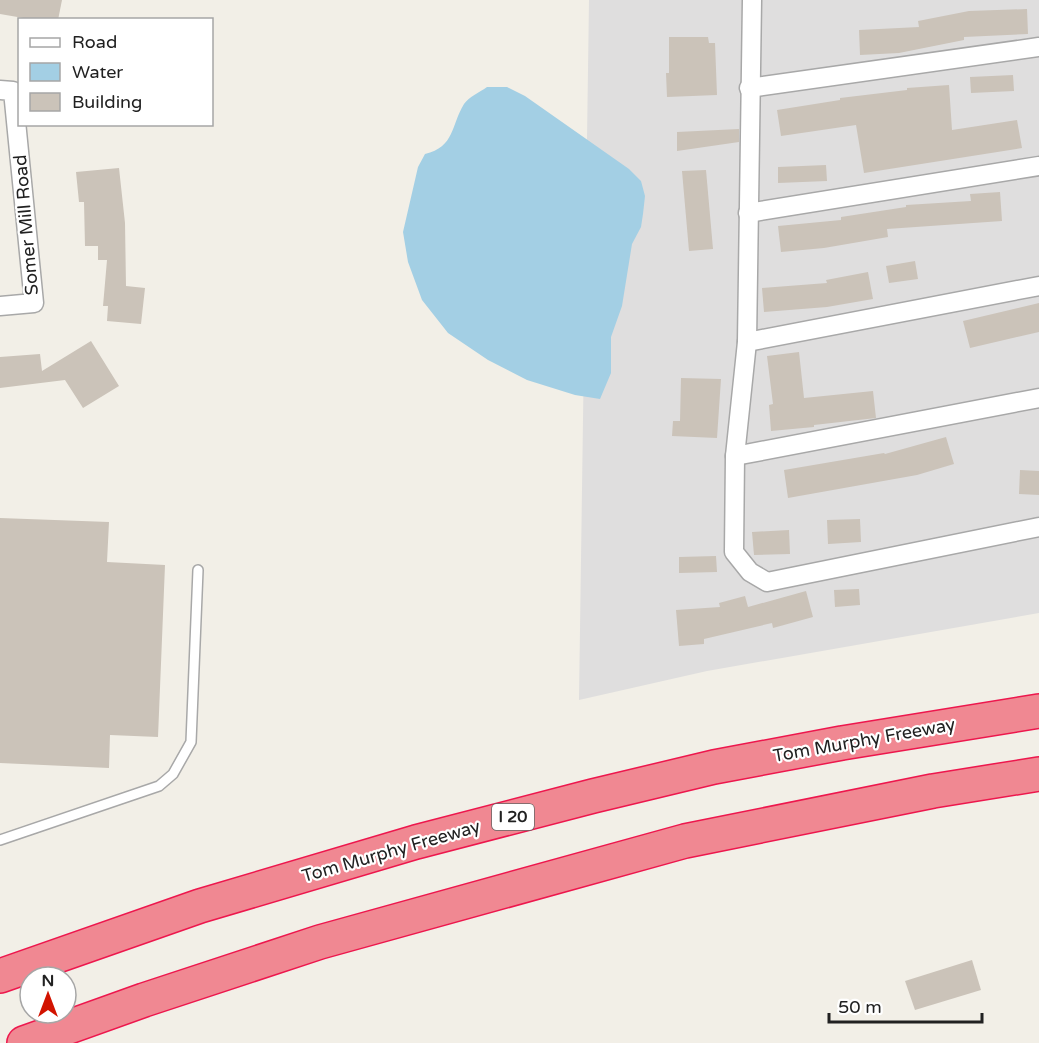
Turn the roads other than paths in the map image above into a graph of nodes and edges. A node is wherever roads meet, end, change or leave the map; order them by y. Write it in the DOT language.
graph roads {
  1 [pos="752,0"];
  2 [pos="1039,47"];
  3 [pos="749,88"];
  4 [pos="0,90"];
  5 [pos="1039,166"];
  6 [pos="748,213"];
  7 [pos="1039,286"];
  8 [pos="0,306"];
  9 [pos="747,342"];
  10 [pos="1039,398"];
  11 [pos="735,456"];
  12 [pos="1039,527"];
  13 [pos="198,570"];
  14 [pos="1039,711"];
  15 [pos="1039,774"];
  16 [pos="0,840"];
  17 [pos="0,976"];
  18 [pos="24,1043"];
  1 -- 3 [label="street"];
  2 -- 3 [label="street"];
  3 -- 6 [label="street"];
  4 -- 8 [label="street, Somer Mill Road"];
  5 -- 6 [label="street"];
  6 -- 9 [label="street"];
  7 -- 9 [label="street"];
  9 -- 11 [label="street"];
  10 -- 11 [label="street"];
  11 -- 12 [label="street"];
  13 -- 16 [label="lane"];
  14 -- 17 [label="highway, Tom Murphy Freeway / I 20"];
  15 -- 18 [label="highway"];
}
